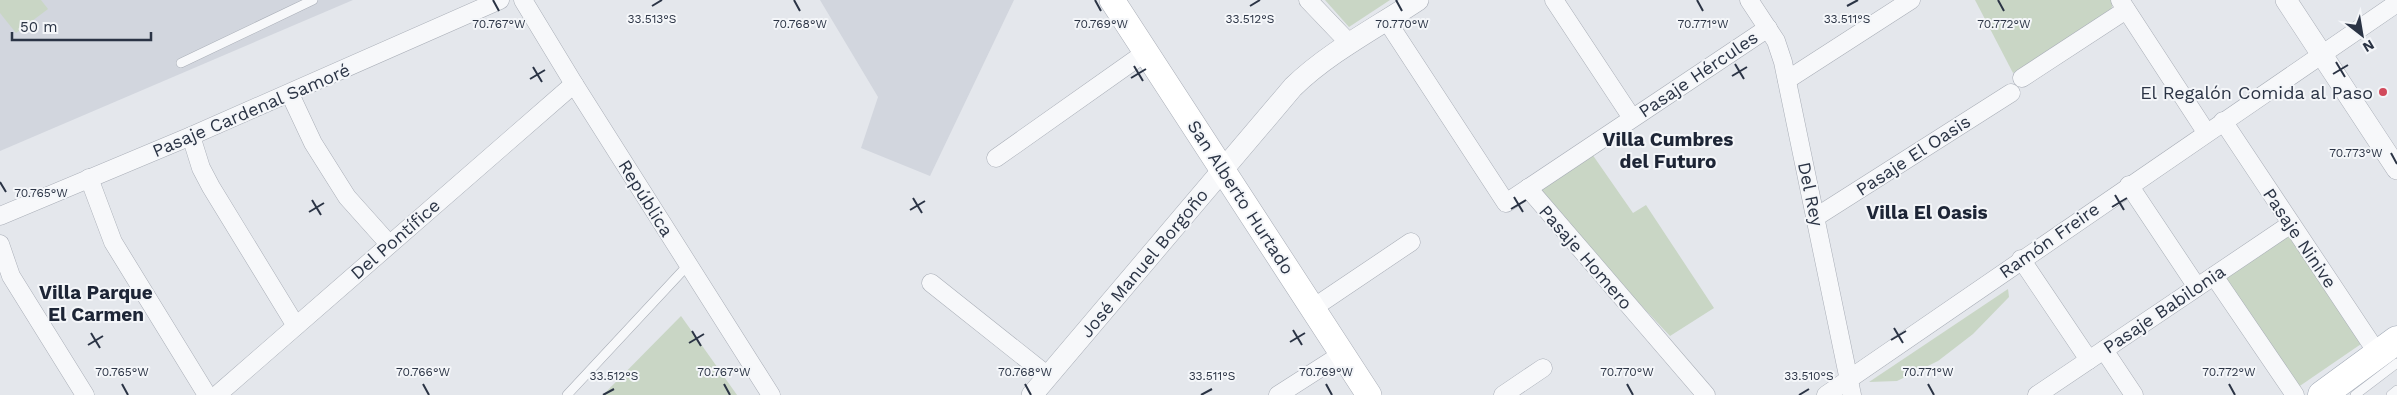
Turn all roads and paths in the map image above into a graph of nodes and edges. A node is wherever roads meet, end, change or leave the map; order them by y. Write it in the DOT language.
graph roads {
  1 [pos="313,0"];
  2 [pos="500,0"];
  3 [pos="523,0"];
  4 [pos="1112,0"];
  5 [pos="1308,0"];
  6 [pos="1418,0"];
  7 [pos="1554,0"];
  8 [pos="1749,0"];
  9 [pos="1911,0"];
  10 [pos="2286,0"];
  11 [pos="2397,3"];
  12 [pos="2123,5"];
  13 [pos="1387,21"];
  14 [pos="1768,28"];
  15 [pos="1350,44"];
  16 [pos="1146,52"];
  17 [pos="2322,55"];
  18 [pos="181,63"];
  19 [pos="2022,78"];
  20 [pos="1787,80"];
  21 [pos="574,84"];
  22 [pos="2011,93"];
  23 [pos="290,94"];
  24 [pos="1632,118"];
  25 [pos="2223,121"];
  26 [pos="2206,132"];
  27 [pos="191,136"];
  28 [pos="996,158"];
  29 [pos="2397,169"];
  30 [pos="1222,170"];
  31 [pos="89,178"];
  32 [pos="2129,185"];
  33 [pos="1528,188"];
  34 [pos="0,216"];
  35 [pos="1816,217"];
  36 [pos="2291,224"];
  37 [pos="1411,242"];
  38 [pos="0,244"];
  39 [pos="389,244"];
  40 [pos="2021,259"];
  41 [pos="688,265"];
  42 [pos="2214,276"];
  43 [pos="931,283"];
  44 [pos="2197,287"];
  45 [pos="1313,308"];
  46 [pos="296,326"];
  47 [pos="2104,350"];
  48 [pos="2391,352"];
  49 [pos="1342,354"];
  50 [pos="2089,360"];
  51 [pos="1543,368"];
  52 [pos="1048,376"];
  53 [pos="1850,387"];
  54 [pos="2397,390"];
  55 [pos="85,395"];
  56 [pos="207,395"];
  57 [pos="217,395"];
  58 [pos="567,395"];
  59 [pos="771,395"];
  60 [pos="1032,395"];
  61 [pos="1278,395"];
  62 [pos="1369,395"];
  63 [pos="1502,395"];
  64 [pos="1706,395"];
  65 [pos="1826,395"];
  66 [pos="2037,395"];
  67 [pos="2134,395"];
  68 [pos="2296,395"];
  69 [pos="2322,395"];
  70 [pos="2355,395"];
  71 [pos="2391,395"];
  1 -- 18 [label="lane"];
  2 -- 23 [label="street, Pasaje Cardenal Samoré"];
  3 -- 21 [label="street, República"];
  4 -- 16 [label="main road, San Alberto Hurtado"];
  5 -- 15 [label="street"];
  6 -- 13 [label="street, José Manuel Borgoño"];
  7 -- 24 [label="street"];
  8 -- 14 [label="street, Del Rey"];
  9 -- 20 [label="street"];
  10 -- 17 [label="street"];
  11 -- 17 [label="street, Ramón Freire"];
  12 -- 19 [label="street"];
  12 -- 26 [label="street"];
  13 -- 15 [label="street, José Manuel Borgoño"];
  13 -- 33 [label="street, Pasaje Homero"];
  14 -- 20 [label="street, Del Rey"];
  14 -- 24 [label="street, Pasaje Hércules"];
  15 -- 30 [label="street, José Manuel Borgoño"];
  16 -- 28 [label="street"];
  16 -- 30 [label="main road, San Alberto Hurtado"];
  17 -- 25 [label="street, Ramón Freire"];
  17 -- 29 [label="street"];
  20 -- 35 [label="street, Del Rey"];
  21 -- 39 [label="street, Del Pontífice"];
  21 -- 41 [label="street, República"];
  22 -- 35 [label="street, Pasaje El Oasis"];
  23 -- 27 [label="street, Pasaje Cardenal Samoré"];
  23 -- 39 [label="street"];
  24 -- 33 [label="street, Pasaje Hércules"];
  25 -- 26 [label="street, Ramón Freire"];
  25 -- 36 [label="street, Pasaje Ninive"];
  26 -- 32 [label="street, Ramón Freire"];
  27 -- 31 [label="street, Pasaje Cardenal Samoré"];
  27 -- 46 [label="street"];
  30 -- 45 [label="main road, San Alberto Hurtado"];
  30 -- 52 [label="street, José Manuel Borgoño"];
  31 -- 34 [label="street, Pasaje Cardenal Samoré"];
  31 -- 56 [label="street"];
  32 -- 40 [label="street, Ramón Freire"];
  32 -- 44 [label="street"];
  33 -- 64 [label="street, Pasaje Homero"];
  35 -- 53 [label="street, Del Rey"];
  36 -- 42 [label="street, Pasaje Babilonia"];
  36 -- 48 [label="street, Pasaje Ninive"];
  37 -- 45 [label="street"];
  38 -- 55 [label="street"];
  39 -- 46 [label="street, Del Pontífice"];
  40 -- 50 [label="street"];
  40 -- 53 [label="street, Ramón Freire"];
  41 -- 58 [label="lane"];
  41 -- 59 [label="street, República"];
  42 -- 44 [label="street, Pasaje Babilonia"];
  42 -- 68 [label="street"];
  43 -- 52 [label="street"];
  44 -- 47 [label="street, Pasaje Babilonia"];
  45 -- 49 [label="main road, San Alberto Hurtado"];
  46 -- 57 [label="street, Del Pontífice"];
  47 -- 50 [label="street, Pasaje Babilonia"];
  47 -- 67 [label="street"];
  48 -- 69 [label="main road"];
  48 -- 70 [label="lane"];
  49 -- 61 [label="street"];
  49 -- 62 [label="main road, San Alberto Hurtado"];
  50 -- 66 [label="street, Pasaje Babilonia"];
  51 -- 63 [label="street"];
  52 -- 60 [label="street, José Manuel Borgoño"];
  53 -- 65 [label="street, Ramón Freire"];
  54 -- 71 [label="lane"];
}
